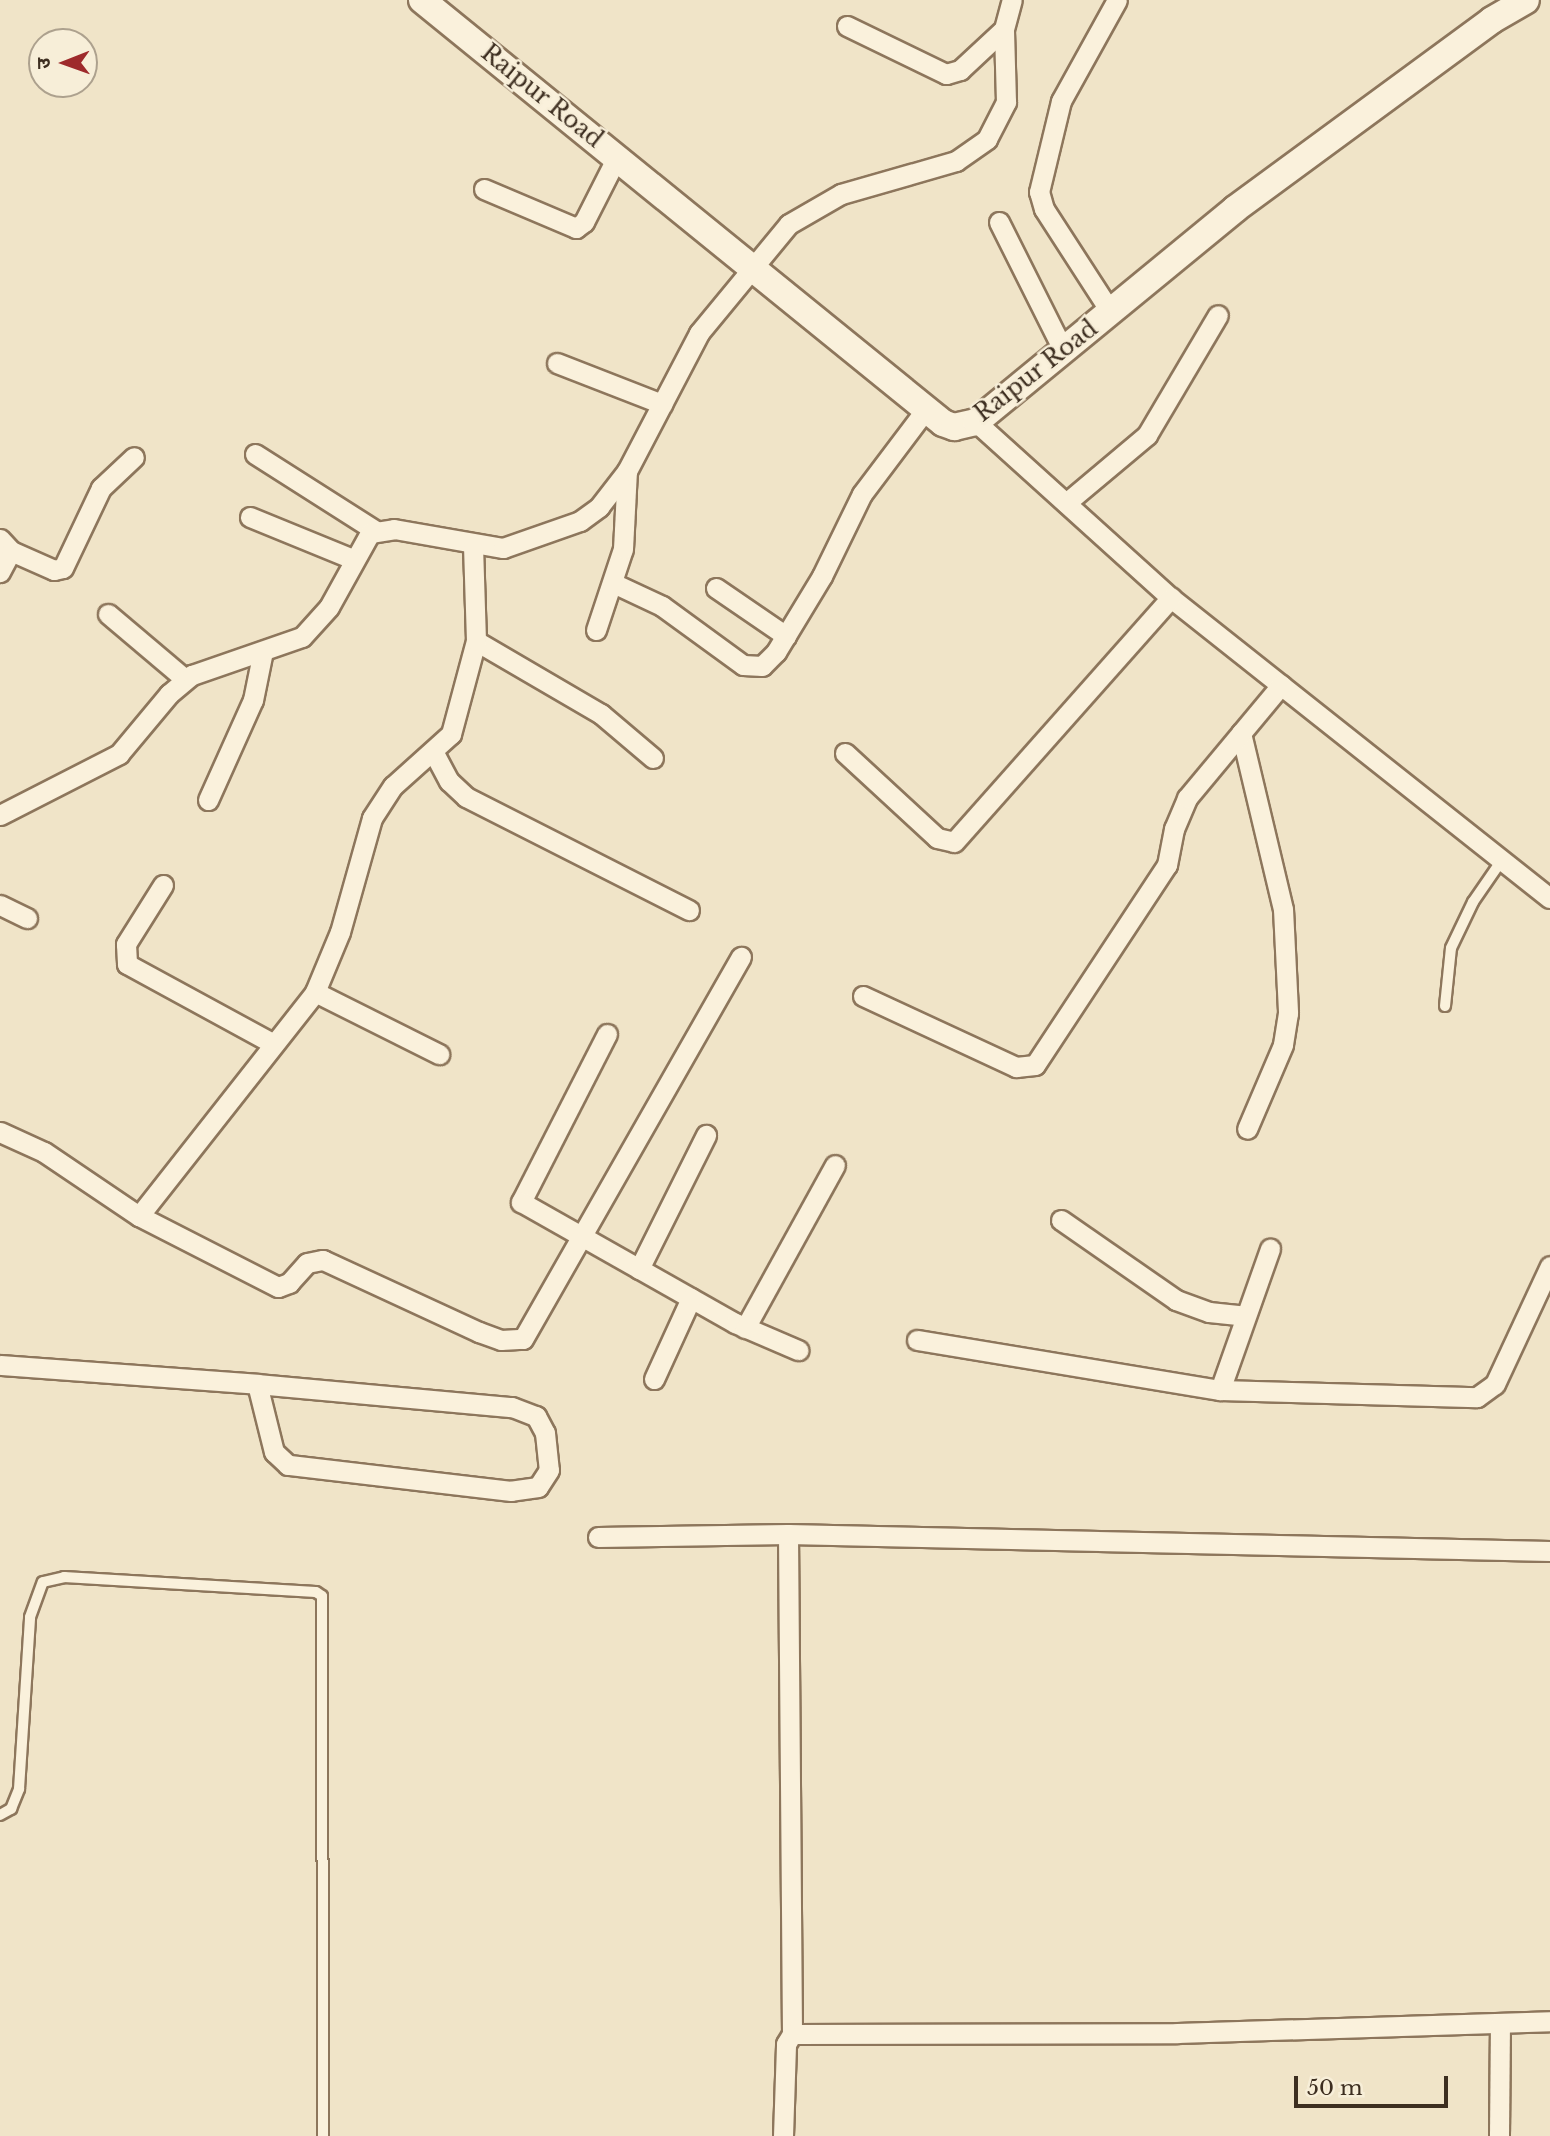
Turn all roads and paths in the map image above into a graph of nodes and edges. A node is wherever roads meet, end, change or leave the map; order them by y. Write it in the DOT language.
graph roads {
  1 [pos="422,0"];
  2 [pos="1012,0"];
  3 [pos="1118,0"];
  4 [pos="1526,0"];
  5 [pos="847,26"];
  6 [pos="1004,29"];
  7 [pos="617,157"];
  8 [pos="484,189"];
  9 [pos="999,222"];
  10 [pos="751,265"];
  11 [pos="1110,312"];
  12 [pos="1218,316"];
  13 [pos="1063,350"];
  14 [pos="557,363"];
  15 [pos="662,404"];
  16 [pos="926,409"];
  17 [pos="976,422"];
  18 [pos="255,454"];
  19 [pos="134,457"];
  20 [pos="627,471"];
  21 [pos="1066,503"];
  22 [pos="250,517"];
  23 [pos="376,531"];
  24 [pos="5,545"];
  25 [pos="473,546"];
  26 [pos="354,559"];
  27 [pos="0,572"];
  28 [pos="613,583"];
  29 [pos="716,588"];
  30 [pos="1171,598"];
  31 [pos="108,614"];
  32 [pos="596,630"];
  33 [pos="786,636"];
  34 [pos="476,641"];
  35 [pos="263,652"];
  36 [pos="185,679"];
  37 [pos="1281,685"];
  38 [pos="1241,733"];
  39 [pos="434,753"];
  40 [pos="845,754"];
  41 [pos="653,758"];
  42 [pos="208,800"];
  43 [pos="0,815"];
  44 [pos="1502,859"];
  45 [pos="163,885"];
  46 [pos="1550,898"];
  47 [pos="0,905"];
  48 [pos="689,910"];
  49 [pos="27,918"];
  50 [pos="741,957"];
  51 [pos="315,992"];
  52 [pos="863,996"];
  53 [pos="1444,1006"];
  54 [pos="607,1034"];
  55 [pos="274,1044"];
  56 [pos="439,1054"];
  57 [pos="1247,1129"];
  58 [pos="0,1133"];
  59 [pos="706,1135"];
  60 [pos="835,1165"];
  61 [pos="139,1216"];
  62 [pos="1062,1220"];
  63 [pos="580,1236"];
  64 [pos="1270,1249"];
  65 [pos="1550,1266"];
  66 [pos="639,1269"];
  67 [pos="691,1298"];
  68 [pos="1245,1316"];
  69 [pos="746,1328"];
  70 [pos="917,1340"];
  71 [pos="798,1350"];
  72 [pos="0,1365"];
  73 [pos="654,1379"];
  74 [pos="257,1384"];
  75 [pos="1220,1390"];
  76 [pos="788,1534"];
  77 [pos="598,1537"];
  78 [pos="1550,1551"];
  79 [pos="0,1815"];
  80 [pos="1550,2021"];
  81 [pos="1500,2024"];
  82 [pos="792,2034"];
  83 [pos="323,2136"];
  84 [pos="783,2136"];
  85 [pos="1499,2136"];
  1 -- 7 [label="main road, Raipur Road"];
  2 -- 6 [label="street"];
  3 -- 11 [label="street"];
  4 -- 11 [label="main road, Raipur Road"];
  5 -- 6 [label="street"];
  6 -- 10 [label="street"];
  7 -- 8 [label="street"];
  7 -- 10 [label="main road, Raipur Road"];
  9 -- 13 [label="street"];
  10 -- 15 [label="street"];
  10 -- 16 [label="main road, Raipur Road"];
  11 -- 13 [label="main road, Raipur Road"];
  12 -- 21 [label="street"];
  13 -- 17 [label="main road, Raipur Road"];
  14 -- 15 [label="street"];
  15 -- 20 [label="street"];
  16 -- 17 [label="main road, Raipur Road"];
  16 -- 33 [label="street"];
  17 -- 21 [label="street"];
  18 -- 23 [label="street"];
  19 -- 24 [label="street"];
  20 -- 25 [label="street"];
  20 -- 28 [label="street"];
  21 -- 30 [label="street"];
  22 -- 26 [label="street"];
  23 -- 25 [label="street"];
  23 -- 26 [label="street"];
  24 -- 27 [label="street"];
  25 -- 34 [label="street"];
  26 -- 35 [label="street"];
  28 -- 32 [label="street"];
  28 -- 33 [label="street"];
  29 -- 33 [label="street"];
  30 -- 37 [label="street"];
  30 -- 40 [label="street"];
  31 -- 36 [label="street"];
  34 -- 39 [label="street"];
  34 -- 41 [label="street"];
  35 -- 36 [label="street"];
  35 -- 42 [label="street"];
  36 -- 43 [label="street"];
  37 -- 38 [label="street"];
  37 -- 44 [label="street"];
  38 -- 52 [label="street"];
  38 -- 57 [label="street"];
  39 -- 48 [label="street"];
  39 -- 51 [label="street"];
  44 -- 46 [label="street"];
  44 -- 53 [label="lane"];
  45 -- 55 [label="street"];
  47 -- 49 [label="street"];
  50 -- 63 [label="street"];
  51 -- 55 [label="street"];
  51 -- 56 [label="street"];
  54 -- 63 [label="street"];
  55 -- 61 [label="street"];
  58 -- 61 [label="street"];
  59 -- 66 [label="street"];
  60 -- 69 [label="street"];
  61 -- 63 [label="street"];
  62 -- 68 [label="street"];
  63 -- 66 [label="street"];
  64 -- 68 [label="street"];
  65 -- 75 [label="street"];
  66 -- 67 [label="street"];
  67 -- 69 [label="street"];
  67 -- 73 [label="street"];
  68 -- 75 [label="street"];
  69 -- 71 [label="street"];
  70 -- 75 [label="street"];
  72 -- 74 [label="street"];
  74 -- 74 [label="street"];
  76 -- 77 [label="street"];
  76 -- 78 [label="street"];
  76 -- 82 [label="street"];
  79 -- 83 [label="lane"];
  80 -- 81 [label="street"];
  81 -- 82 [label="street"];
  81 -- 85 [label="street"];
  82 -- 84 [label="street"];
}
